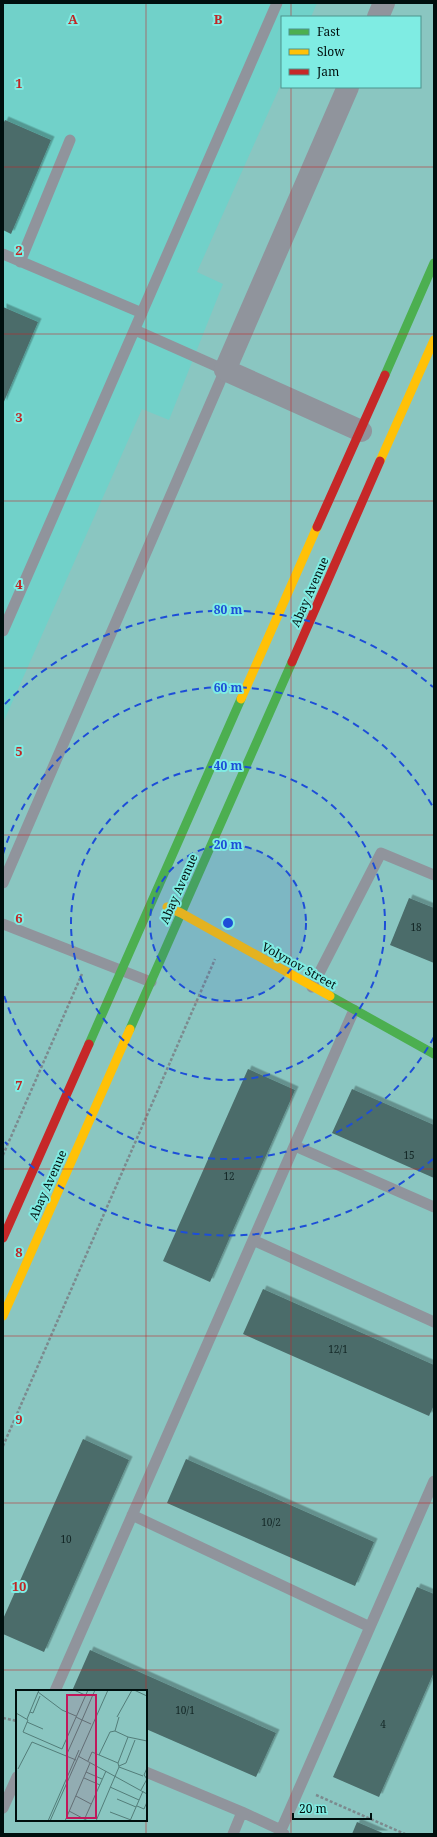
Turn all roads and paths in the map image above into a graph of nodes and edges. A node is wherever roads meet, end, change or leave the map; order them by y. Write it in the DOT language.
graph roads {
  1 [pos="277,3"];
  2 [pos="384,3"];
  3 [pos="378,16"];
  4 [pos="348,88"];
  5 [pos="70,140"];
  6 [pos="3,254"];
  7 [pos="20,262"];
  8 [pos="434,263"];
  9 [pos="142,313"];
  10 [pos="135,330"];
  11 [pos="434,340"];
  12 [pos="225,370"];
  13 [pos="360,431"];
  14 [pos="3,631"];
  15 [pos="434,875"];
  16 [pos="3,883"];
  17 [pos="152,901"];
  18 [pos="181,913"];
  19 [pos="3,924"];
  20 [pos="224,938"];
  21 [pos="90,957"];
  22 [pos="122,969"];
  23 [pos="151,982"];
  24 [pos="312,987"];
  25 [pos="354,1010"];
  26 [pos="434,1054"];
  27 [pos="295,1146"];
  28 [pos="3,1155"];
  29 [pos="434,1207"];
  30 [pos="3,1238"];
  31 [pos="254,1240"];
  32 [pos="3,1316"];
  33 [pos="434,1322"];
  34 [pos="3,1446"];
  35 [pos="434,1481"];
  36 [pos="132,1515"];
  37 [pos="370,1627"];
  38 [pos="55,1690"];
  39 [pos="3,1718"];
  40 [pos="16,1722"];
  41 [pos="147,1772"];
  42 [pos="16,1779"];
  43 [pos="301,1789"];
  44 [pos="3,1808"];
  45 [pos="242,1812"];
  46 [pos="282,1832"];
  47 [pos="233,1834"];
  48 [pos="405,1834"];
  1 -- 9 [label="lane"];
  2 -- 3 [label="street"];
  4 -- 12 [label="street"];
  5 -- 7 [label="lane"];
  6 -- 7 [label="lane"];
  7 -- 9 [label="lane"];
  8 -- 13 [label="main road, Abay Avenue"];
  9 -- 10 [label="lane"];
  10 -- 12 [label="lane"];
  10 -- 14 [label="lane"];
  11 -- 18 [label="main road, Abay Avenue"];
  12 -- 13 [label="street"];
  12 -- 16 [label="lane"];
  13 -- 17 [label="main road, Abay Avenue"];
  15 -- 24 [label="lane"];
  17 -- 18 [label="main road, Volynov Street"];
  17 -- 22 [label="main road, Abay Avenue"];
  18 -- 20 [label="main road, Volynov Street"];
  18 -- 23 [label="main road, Abay Avenue"];
  19 -- 21 [label="lane"];
  20 -- 24 [label="main road, Volynov Street"];
  20 -- 34 [label="path"];
  21 -- 22 [label="lane"];
  21 -- 28 [label="path"];
  22 -- 23 [label="lane"];
  22 -- 30 [label="main road, Abay Avenue"];
  23 -- 32 [label="main road, Abay Avenue"];
  24 -- 25 [label="main road, Volynov Street"];
  25 -- 26 [label="main road, Volynov Street"];
  25 -- 27 [label="lane"];
  27 -- 29 [label="lane"];
  27 -- 31 [label="lane"];
  31 -- 33 [label="lane"];
  31 -- 36 [label="lane"];
  35 -- 37 [label="lane"];
  36 -- 37 [label="lane"];
  36 -- 38 [label="lane"];
  37 -- 43 [label="lane"];
  39 -- 40 [label="path"];
  41 -- 45 [label="lane"];
  42 -- 44 [label="lane"];
  43 -- 46 [label="lane"];
  43 -- 48 [label="path"];
  45 -- 46 [label="lane"];
  45 -- 47 [label="lane"];
}
